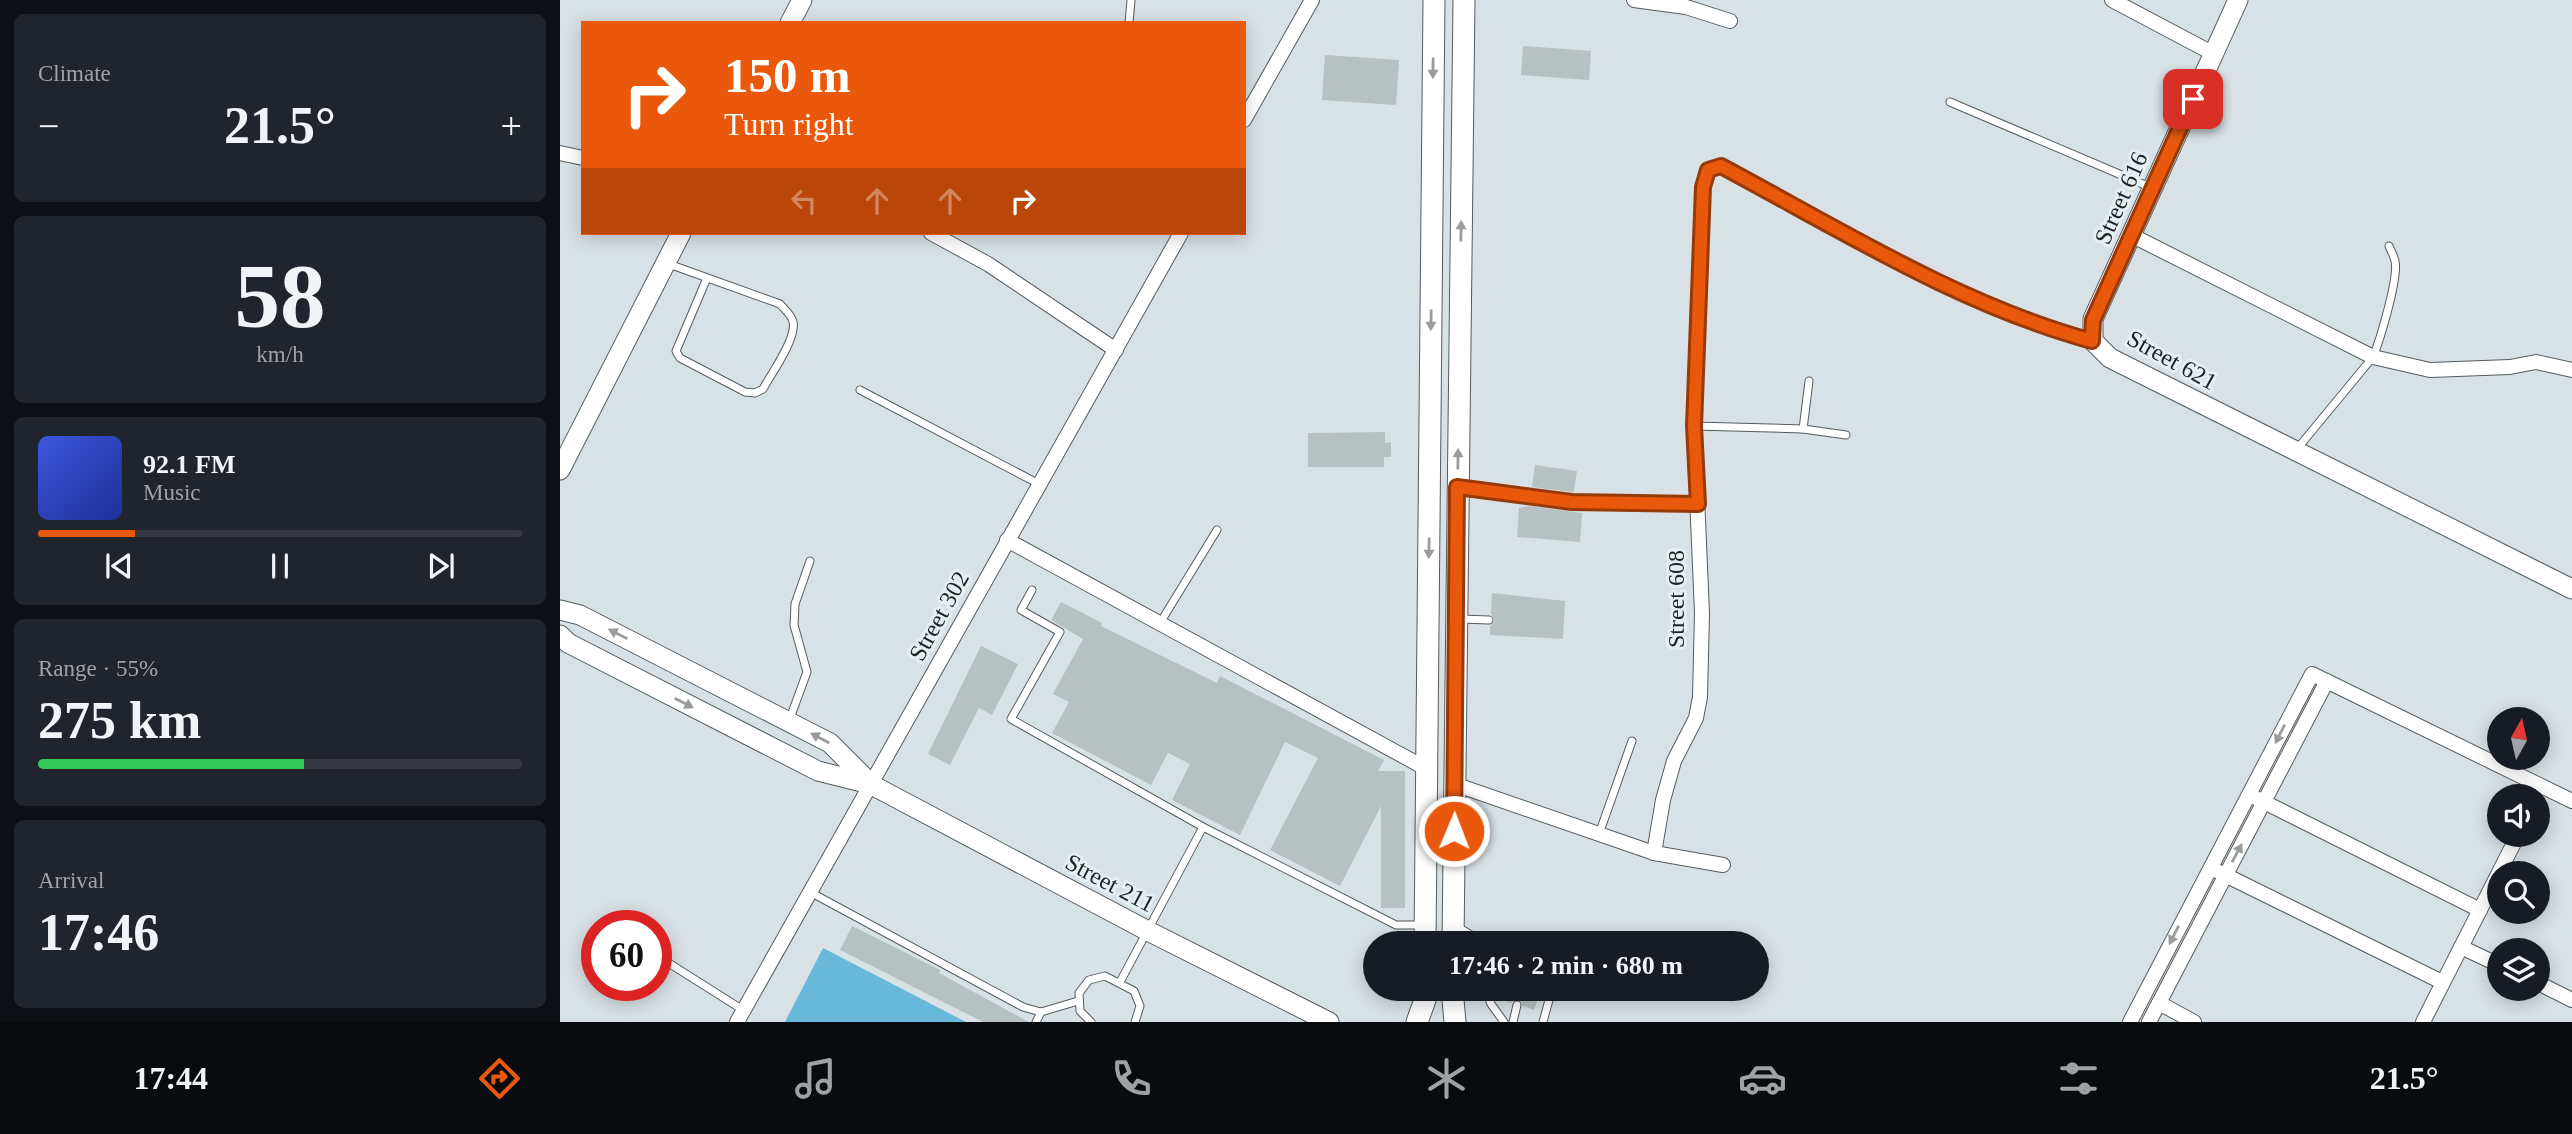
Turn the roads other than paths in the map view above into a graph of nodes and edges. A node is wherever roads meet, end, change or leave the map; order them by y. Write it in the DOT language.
graph roads {
  1 [pos="802,0"];
  2 [pos="1131,0"];
  3 [pos="1312,0"];
  4 [pos="1434,0"];
  5 [pos="1464,0"];
  6 [pos="1634,0"];
  7 [pos="2112,0"];
  8 [pos="2238,0"];
  9 [pos="791,21"];
  10 [pos="1129,21"];
  11 [pos="1730,22"];
  12 [pos="2214,54"];
  13 [pos="1950,102"];
  14 [pos="1246,116"];
  15 [pos="560,153"];
  16 [pos="581,158"];
  17 [pos="1708,170"];
  18 [pos="2152,188"];
  19 [pos="680,235"];
  20 [pos="935,235"];
  21 [pos="1180,235"];
  22 [pos="2131,235"];
  23 [pos="2389,246"];
  24 [pos="666,263"];
  25 [pos="707,278"];
  26 [pos="2092,341"];
  27 [pos="1116,350"];
  28 [pos="2373,357"];
  29 [pos="2572,370"];
  30 [pos="1809,381"];
  31 [pos="860,390"];
  32 [pos="1694,426"];
  33 [pos="1802,429"];
  34 [pos="1846,435"];
  35 [pos="2294,452"];
  36 [pos="560,470"];
  37 [pos="1039,484"];
  38 [pos="1457,487"];
  39 [pos="1698,504"];
  40 [pos="1217,530"];
  41 [pos="1007,540"];
  42 [pos="810,561"];
  43 [pos="2572,589"];
  44 [pos="1032,590"];
  45 [pos="560,610"];
  46 [pos="1456,619"];
  47 [pos="1489,620"];
  48 [pos="1160,623"];
  49 [pos="560,635"];
  50 [pos="2327,681"];
  51 [pos="789,722"];
  52 [pos="1632,741"];
  53 [pos="1427,769"];
  54 [pos="870,784"];
  55 [pos="1454,784"];
  56 [pos="2526,784"];
  57 [pos="2550,794"];
  58 [pos="2248,795"];
  59 [pos="2572,801"];
  60 [pos="2264,802"];
  61 [pos="1203,827"];
  62 [pos="1599,834"];
  63 [pos="2512,847"];
  64 [pos="1654,853"];
  65 [pos="1723,865"];
  66 [pos="2210,867"];
  67 [pos="2225,875"];
  68 [pos="810,892"];
  69 [pos="2480,911"];
  70 [pos="1147,931"];
  71 [pos="1415,931"];
  72 [pos="1425,931"];
  73 [pos="1453,931"];
  74 [pos="2461,947"];
  75 [pos="2487,959"];
  76 [pos="672,967"];
  77 [pos="1120,982"];
  78 [pos="2442,982"];
  79 [pos="2550,989"];
  80 [pos="2572,1000"];
  81 [pos="1078,1001"];
  82 [pos="1424,1001"];
  83 [pos="1490,1001"];
  84 [pos="1549,1001"];
  85 [pos="2159,1003"];
  86 [pos="1517,1005"];
  87 [pos="1041,1012"];
  88 [pos="740,1016"];
  89 [pos="1036,1022"];
  90 [pos="1091,1022"];
  91 [pos="1135,1022"];
  92 [pos="1329,1022"];
  93 [pos="1417,1022"];
  94 [pos="1504,1022"];
  95 [pos="1513,1022"];
  96 [pos="1543,1022"];
  97 [pos="2130,1022"];
  98 [pos="2149,1022"];
  99 [pos="2194,1022"];
  100 [pos="2423,1022"];
  1 -- 9 [label="main road"];
  2 -- 10 [label="lane"];
  3 -- 14 [label="street"];
  4 -- 53 [label="main road, one-way"];
  38 -- 5 [label="main road, one-way"];
  6 -- 11 [label="street"];
  7 -- 12 [label="street"];
  8 -- 12 [label="main road, Street 616"];
  12 -- 18 [label="main road, Street 616"];
  13 -- 18 [label="lane"];
  15 -- 16 [label="street"];
  17 -- 26 [label="street, Street 621"];
  17 -- 32 [label="street, Street 608"];
  18 -- 22 [label="main road, Street 616"];
  19 -- 24 [label="main road"];
  20 -- 27 [label="street"];
  21 -- 27 [label="street, Street 302"];
  22 -- 26 [label="main road, Street 616"];
  22 -- 28 [label="street"];
  23 -- 28 [label="lane"];
  24 -- 25 [label="lane"];
  24 -- 36 [label="main road"];
  25 -- 25 [label="lane"];
  26 -- 35 [label="main road, Street 621"];
  27 -- 37 [label="street, Street 302"];
  28 -- 29 [label="street"];
  28 -- 35 [label="lane"];
  30 -- 33 [label="lane"];
  31 -- 37 [label="lane"];
  32 -- 33 [label="lane"];
  32 -- 39 [label="street, Street 608"];
  33 -- 34 [label="lane"];
  35 -- 43 [label="main road, Street 621"];
  37 -- 41 [label="street, Street 302"];
  38 -- 39 [label="street"];
  38 -- 46 [label="main road"];
  39 -- 64 [label="street, Street 608"];
  40 -- 48 [label="lane"];
  41 -- 48 [label="street"];
  41 -- 54 [label="street, Street 302"];
  42 -- 51 [label="lane"];
  44 -- 61 [label="lane"];
  51 -- 45 [label="main road, Street 211, one-way"];
  46 -- 47 [label="lane"];
  46 -- 55 [label="main road"];
  48 -- 53 [label="street"];
  49 -- 54 [label="main road, Street 211, one-way"];
  50 -- 56 [label="street"];
  50 -- 58 [label="street, one-way"];
  50 -- 60 [label="street"];
  54 -- 51 [label="main road, Street 211, one-way"];
  52 -- 62 [label="lane"];
  53 -- 72 [label="main road"];
  54 -- 68 [label="street, Street 302"];
  54 -- 70 [label="main road, Street 211"];
  55 -- 62 [label="street"];
  55 -- 73 [label="main road"];
  57 -- 59 [label="street"];
  58 -- 60 [label="street"];
  58 -- 66 [label="street"];
  67 -- 60 [label="street, one-way"];
  60 -- 69 [label="street"];
  61 -- 70 [label="lane"];
  61 -- 71 [label="lane"];
  62 -- 64 [label="street"];
  63 -- 69 [label="street"];
  64 -- 65 [label="street"];
  66 -- 67 [label="street"];
  66 -- 97 [label="street, one-way"];
  67 -- 78 [label="street"];
  67 -- 85 [label="street"];
  68 -- 87 [label="lane"];
  68 -- 88 [label="street, Street 302"];
  69 -- 74 [label="street"];
  70 -- 77 [label="lane"];
  70 -- 92 [label="main road, Street 211"];
  74 -- 75 [label="street"];
  74 -- 78 [label="street"];
  76 -- 88 [label="lane"];
  77 -- 81 [label="lane"];
  77 -- 91 [label="lane"];
  78 -- 100 [label="street"];
  79 -- 80 [label="street"];
  81 -- 87 [label="lane"];
  81 -- 90 [label="lane"];
  82 -- 93 [label="main road"];
  83 -- 94 [label="lane"];
  84 -- 96 [label="lane"];
  85 -- 98 [label="street"];
  85 -- 99 [label="street"];
  86 -- 95 [label="lane"];
  87 -- 89 [label="lane"];
}
